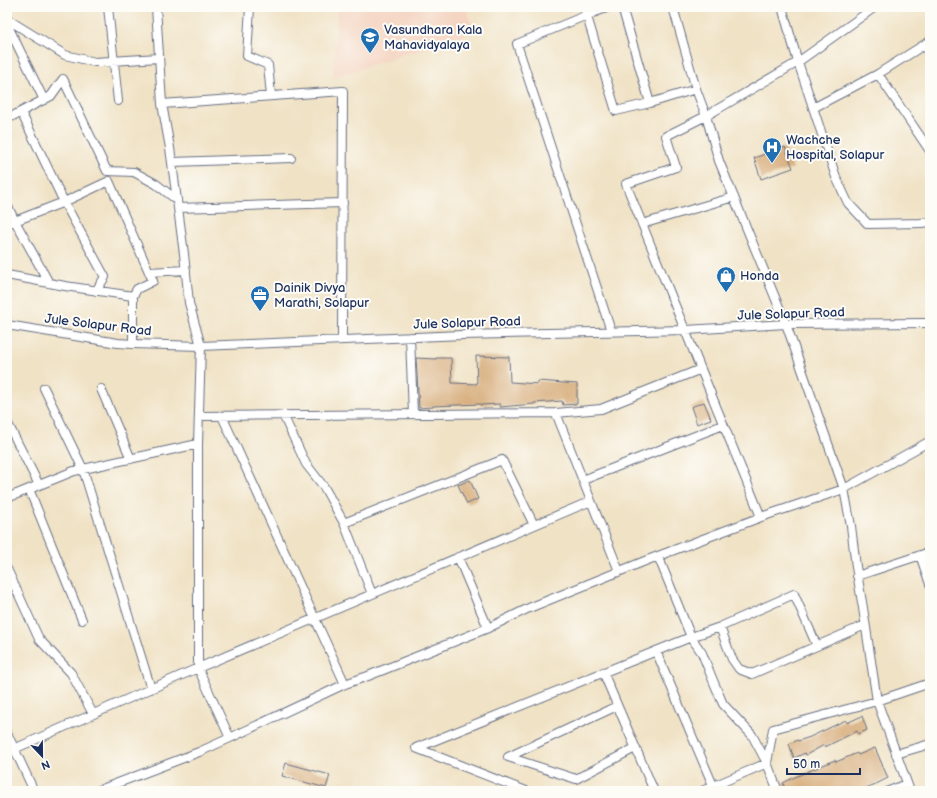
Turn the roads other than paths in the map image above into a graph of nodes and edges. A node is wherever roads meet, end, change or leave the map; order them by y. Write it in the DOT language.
graph roads {
  1 [pos="108,7"];
  2 [pos="156,7"];
  3 [pos="250,7"];
  4 [pos="609,7"];
  5 [pos="622,7"];
  6 [pos="673,7"];
  7 [pos="782,7"];
  8 [pos="875,7"];
  9 [pos="585,11"];
  10 [pos="7,19"];
  11 [pos="7,24"];
  12 [pos="927,43"];
  13 [pos="930,54"];
  14 [pos="159,58"];
  15 [pos="113,61"];
  16 [pos="798,62"];
  17 [pos="878,74"];
  18 [pos="696,89"];
  19 [pos="271,96"];
  20 [pos="44,100"];
  21 [pos="118,101"];
  22 [pos="650,103"];
  23 [pos="162,104"];
  24 [pos="813,108"];
  25 [pos="21,112"];
  26 [pos="706,116"];
  27 [pos="7,119"];
  28 [pos="930,151"];
  29 [pos="291,158"];
  30 [pos="172,162"];
  31 [pos="734,197"];
  32 [pos="64,202"];
  33 [pos="177,204"];
  34 [pos="343,204"];
  35 [pos="7,205"];
  36 [pos="11,222"];
  37 [pos="930,222"];
  38 [pos="642,224"];
  39 [pos="186,270"];
  40 [pos="149,272"];
  41 [pos="7,275"];
  42 [pos="49,283"];
  43 [pos="96,291"];
  44 [pos="132,296"];
  45 [pos="930,323"];
  46 [pos="786,324"];
  47 [pos="7,325"];
  48 [pos="686,330"];
  49 [pos="611,331"];
  50 [pos="410,337"];
  51 [pos="342,339"];
  52 [pos="133,344"];
  53 [pos="201,346"];
  54 [pos="701,369"];
  55 [pos="44,388"];
  56 [pos="101,389"];
  57 [pos="556,413"];
  58 [pos="413,414"];
  59 [pos="283,415"];
  60 [pos="199,416"];
  61 [pos="222,416"];
  62 [pos="7,422"];
  63 [pos="723,425"];
  64 [pos="930,441"];
  65 [pos="198,444"];
  66 [pos="131,459"];
  67 [pos="82,469"];
  68 [pos="583,480"];
  69 [pos="38,485"];
  70 [pos="28,489"];
  71 [pos="844,489"];
  72 [pos="7,498"];
  73 [pos="591,500"];
  74 [pos="761,517"];
  75 [pos="344,524"];
  76 [pos="534,525"];
  77 [pos="930,552"];
  78 [pos="920,555"];
  79 [pos="658,556"];
  80 [pos="458,557"];
  81 [pos="7,569"];
  82 [pos="619,571"];
  83 [pos="857,576"];
  84 [pos="930,584"];
  85 [pos="372,594"];
  86 [pos="315,618"];
  87 [pos="82,620"];
  88 [pos="865,625"];
  89 [pos="720,627"];
  90 [pos="488,628"];
  91 [pos="691,637"];
  92 [pos="817,646"];
  93 [pos="656,651"];
  94 [pos="198,668"];
  95 [pos="603,672"];
  96 [pos="930,683"];
  97 [pos="345,684"];
  98 [pos="151,689"];
  99 [pos="877,701"];
  100 [pos="617,706"];
  101 [pos="93,714"];
  102 [pos="7,733"];
  103 [pos="230,738"];
  104 [pos="930,744"];
  105 [pos="635,748"];
  106 [pos="14,750"];
  107 [pos="896,754"];
  108 [pos="767,763"];
  109 [pos="909,787"];
  110 [pos="715,788"];
  111 [pos="34,791"];
  112 [pos="97,791"];
  113 [pos="526,791"];
  114 [pos="654,791"];
  115 [pos="702,791"];
  116 [pos="778,791"];
  117 [pos="889,791"];
  1 -- 15 [label="street"];
  2 -- 14 [label="street"];
  3 -- 19 [label="street"];
  4 -- 9 [label="street"];
  5 -- 22 [label="street"];
  6 -- 18 [label="street"];
  7 -- 16 [label="street"];
  8 -- 16 [label="street"];
  9 -- 22 [label="street"];
  9 -- 49 [label="street"];
  10 -- 15 [label="street"];
  11 -- 20 [label="street"];
  12 -- 13 [label="street"];
  12 -- 17 [label="street"];
  14 -- 15 [label="street"];
  14 -- 23 [label="street"];
  15 -- 21 [label="street"];
  16 -- 24 [label="street"];
  16 -- 26 [label="street"];
  17 -- 24 [label="street"];
  17 -- 28 [label="street"];
  18 -- 22 [label="street"];
  18 -- 26 [label="street"];
  19 -- 23 [label="street"];
  19 -- 34 [label="street"];
  20 -- 25 [label="street"];
  20 -- 33 [label="street"];
  23 -- 30 [label="street"];
  24 -- 37 [label="street"];
  25 -- 27 [label="street"];
  25 -- 32 [label="street"];
  26 -- 31 [label="street"];
  26 -- 38 [label="street"];
  29 -- 30 [label="street"];
  30 -- 33 [label="street"];
  31 -- 38 [label="street"];
  31 -- 46 [label="street"];
  32 -- 36 [label="street"];
  32 -- 40 [label="street"];
  32 -- 43 [label="street"];
  33 -- 34 [label="street"];
  33 -- 39 [label="street"];
  34 -- 51 [label="street"];
  35 -- 36 [label="street"];
  36 -- 42 [label="street"];
  38 -- 48 [label="street"];
  39 -- 40 [label="street"];
  39 -- 53 [label="street"];
  40 -- 44 [label="street"];
  41 -- 42 [label="street"];
  42 -- 43 [label="street"];
  43 -- 44 [label="street"];
  44 -- 52 [label="street"];
  45 -- 46 [label="street, Jule Solapur Road"];
  46 -- 48 [label="street, Jule Solapur Road"];
  46 -- 71 [label="street"];
  47 -- 52 [label="street, Jule Solapur Road"];
  48 -- 49 [label="street, Jule Solapur Road"];
  48 -- 54 [label="street"];
  49 -- 50 [label="street, Jule Solapur Road"];
  50 -- 51 [label="street, Jule Solapur Road"];
  50 -- 58 [label="street"];
  51 -- 53 [label="street, Jule Solapur Road"];
  52 -- 53 [label="street, Jule Solapur Road"];
  53 -- 60 [label="street"];
  54 -- 57 [label="street"];
  54 -- 63 [label="street"];
  55 -- 67 [label="street"];
  56 -- 66 [label="street"];
  57 -- 58 [label="street"];
  57 -- 68 [label="street"];
  58 -- 59 [label="street"];
  59 -- 61 [label="street"];
  59 -- 75 [label="street"];
  60 -- 61 [label="street"];
  60 -- 65 [label="street"];
  61 -- 86 [label="street"];
  62 -- 69 [label="street"];
  63 -- 68 [label="street"];
  63 -- 74 [label="street"];
  64 -- 71 [label="street"];
  65 -- 66 [label="street"];
  65 -- 94 [label="street"];
  66 -- 67 [label="street"];
  67 -- 69 [label="street"];
  67 -- 98 [label="street"];
  68 -- 73 [label="street"];
  69 -- 70 [label="street"];
  70 -- 72 [label="street"];
  70 -- 87 [label="street"];
  71 -- 74 [label="street"];
  71 -- 83 [label="street"];
  73 -- 76 [label="street"];
  73 -- 82 [label="street"];
  74 -- 79 [label="street"];
  75 -- 76 [label="street"];
  75 -- 85 [label="street"];
  76 -- 80 [label="street"];
  77 -- 78 [label="street"];
  78 -- 83 [label="street"];
  78 -- 84 [label="street"];
  79 -- 82 [label="street"];
  79 -- 91 [label="street"];
  80 -- 85 [label="street"];
  80 -- 90 [label="street"];
  81 -- 101 [label="street"];
  82 -- 90 [label="street"];
  83 -- 88 [label="street"];
  85 -- 86 [label="street"];
  86 -- 94 [label="street"];
  86 -- 97 [label="street"];
  88 -- 92 [label="street"];
  88 -- 99 [label="street"];
  89 -- 91 [label="street"];
  89 -- 92 [label="street"];
  89 -- 92 [label="street"];
  90 -- 97 [label="street"];
  91 -- 93 [label="street"];
  91 -- 108 [label="street"];
  93 -- 95 [label="street"];
  93 -- 110 [label="street"];
  94 -- 98 [label="street"];
  94 -- 103 [label="street"];
  95 -- 100 [label="street"];
  95 -- 113 [label="street"];
  96 -- 99 [label="street"];
  97 -- 103 [label="street"];
  98 -- 101 [label="street"];
  99 -- 107 [label="street"];
  99 -- 108 [label="street"];
  100 -- 105 [label="street"];
  100 -- 105 [label="street"];
  101 -- 106 [label="street"];
  102 -- 106 [label="street"];
  103 -- 112 [label="street"];
  104 -- 107 [label="street"];
  105 -- 114 [label="street"];
  106 -- 111 [label="street"];
  107 -- 109 [label="street"];
  108 -- 110 [label="street"];
  108 -- 116 [label="street"];
  109 -- 117 [label="street"];
  110 -- 115 [label="street"];
}
